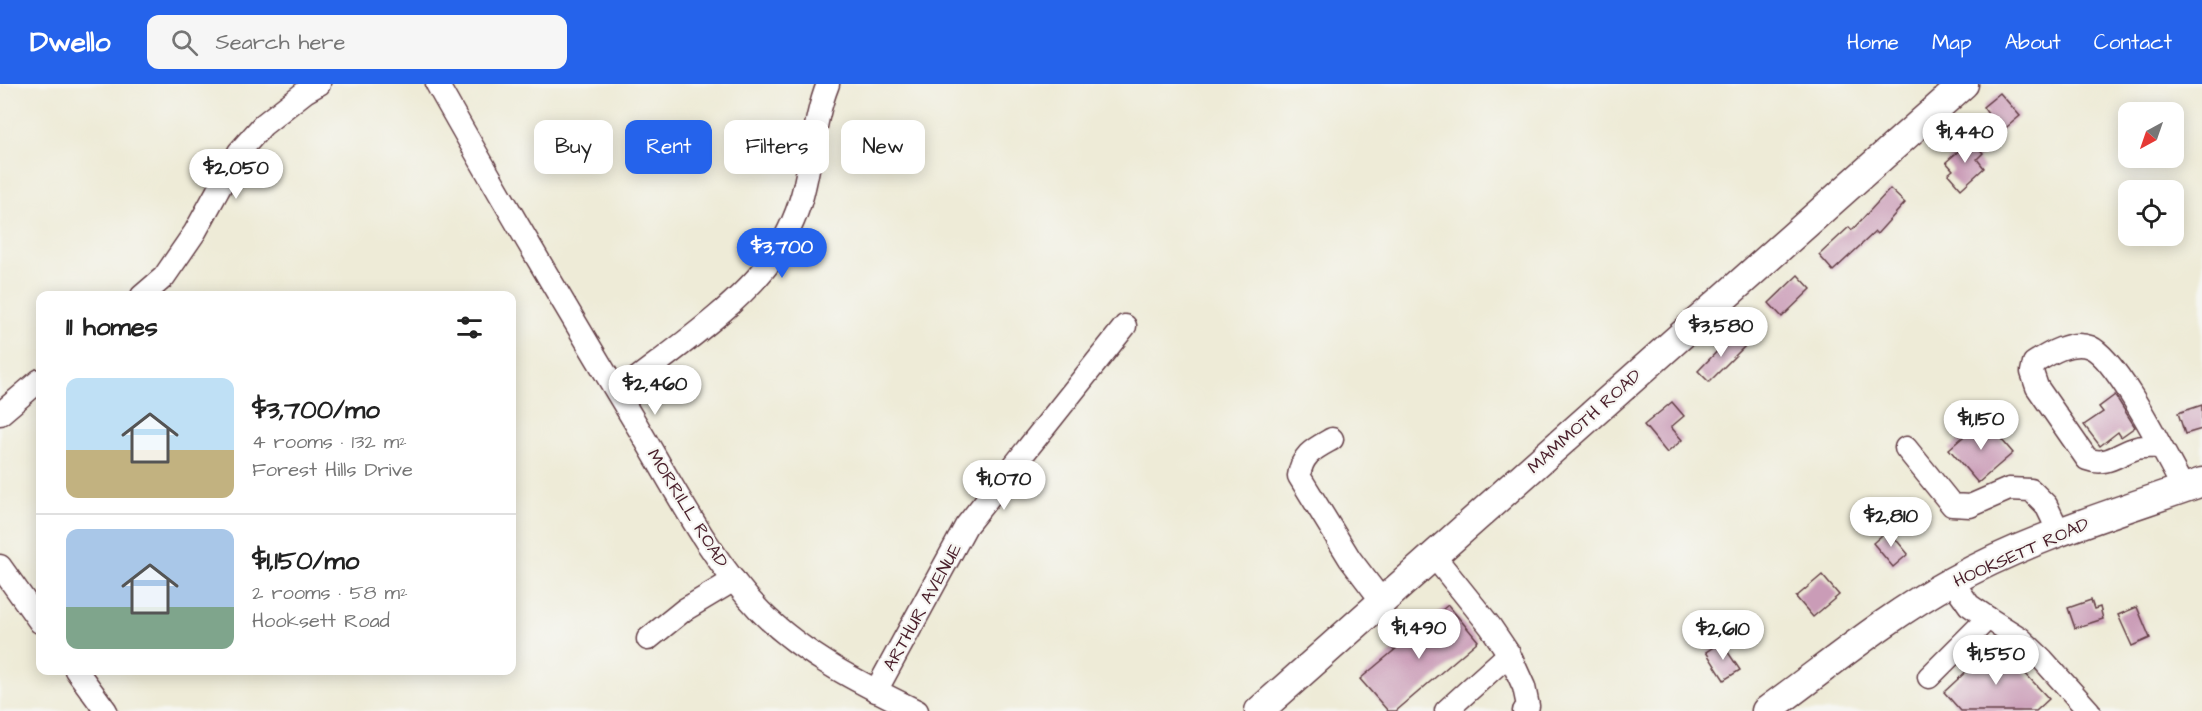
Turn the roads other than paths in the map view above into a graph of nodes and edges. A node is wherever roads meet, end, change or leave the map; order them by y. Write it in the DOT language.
graph roads {
  1 [pos="319,84"];
  2 [pos="436,84"];
  3 [pos="828,84"];
  4 [pos="1964,84"];
  5 [pos="148,291"];
  6 [pos="1125,326"];
  7 [pos="36,383"];
  8 [pos="618,393"];
  9 [pos="0,414"];
  10 [pos="1332,439"];
  11 [pos="2161,447"];
  12 [pos="1906,448"];
  13 [pos="2193,485"];
  14 [pos="2059,532"];
  15 [pos="1433,555"];
  16 [pos="0,566"];
  17 [pos="734,580"];
  18 [pos="1952,581"];
  19 [pos="1382,601"];
  20 [pos="36,616"];
  21 [pos="1988,618"];
  22 [pos="648,639"];
  23 [pos="1509,654"];
  24 [pos="80,675"];
  25 [pos="1929,677"];
  26 [pos="876,691"];
  27 [pos="106,711"];
  28 [pos="917,711"];
  29 [pos="1259,711"];
  30 [pos="1446,711"];
  31 [pos="1524,711"];
  32 [pos="1766,711"];
  33 [pos="2089,711"];
  1 -- 5 [label="street"];
  2 -- 8 [label="street, MORRILL ROAD"];
  3 -- 8 [label="street"];
  4 -- 15 [label="main road, MAMMOTH ROAD"];
  6 -- 26 [label="street, ARTHUR AVENUE"];
  7 -- 9 [label="street"];
  8 -- 17 [label="street, MORRILL ROAD"];
  10 -- 19 [label="street"];
  11 -- 11 [label="street"];
  11 -- 13 [label="street"];
  12 -- 14 [label="street"];
  13 -- 14 [label="main road, HOOKSETT ROAD"];
  14 -- 18 [label="main road, HOOKSETT ROAD"];
  15 -- 19 [label="main road, MAMMOTH ROAD"];
  15 -- 23 [label="street"];
  16 -- 20 [label="street"];
  17 -- 22 [label="street"];
  17 -- 26 [label="street, MORRILL ROAD"];
  18 -- 21 [label="street"];
  18 -- 32 [label="main road, HOOKSETT ROAD"];
  19 -- 29 [label="main road, MAMMOTH ROAD"];
  21 -- 25 [label="street"];
  21 -- 33 [label="street"];
  23 -- 30 [label="street"];
  23 -- 31 [label="street"];
  24 -- 27 [label="street"];
  26 -- 28 [label="street, MORRILL ROAD"];
}
